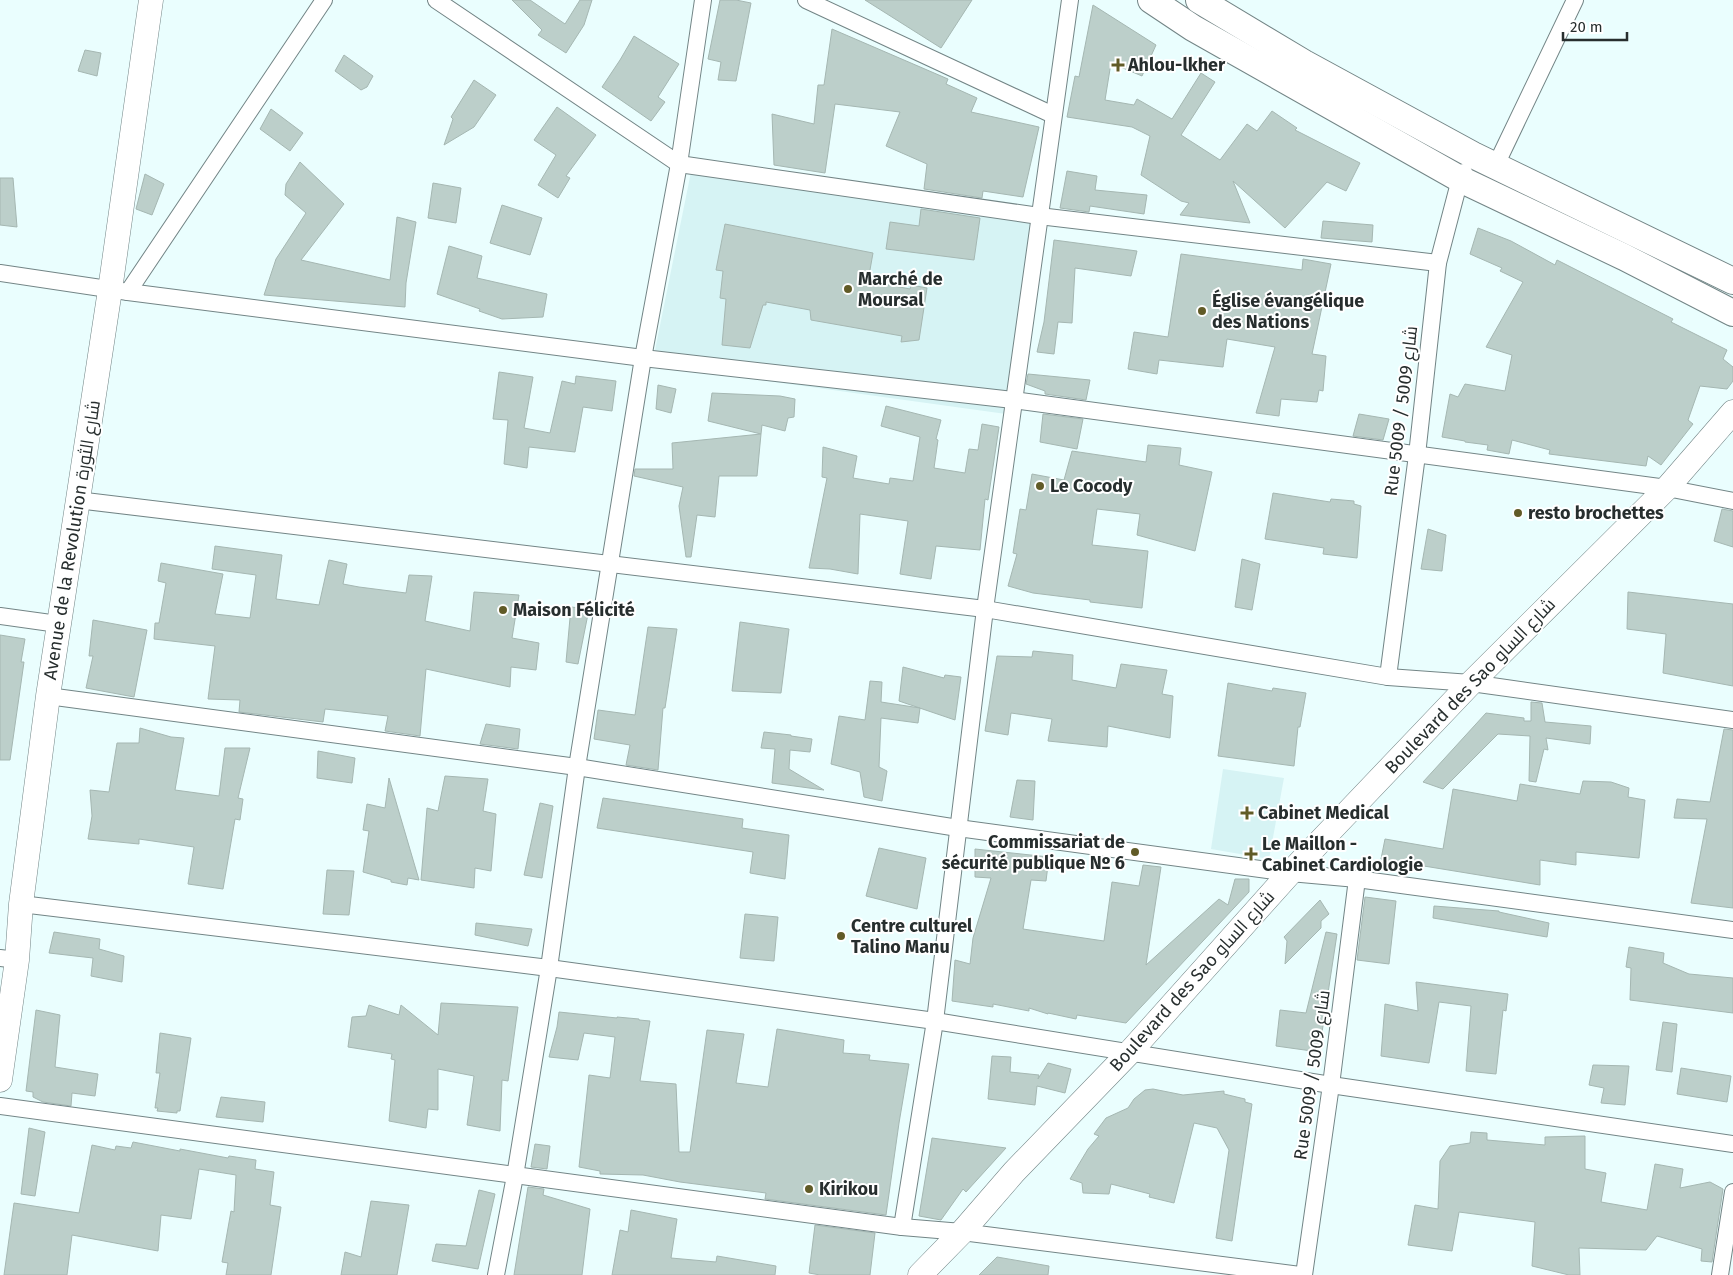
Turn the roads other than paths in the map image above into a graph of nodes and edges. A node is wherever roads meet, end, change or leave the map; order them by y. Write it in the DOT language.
graph roads {
  1 [pos="151,0"];
  2 [pos="324,0"];
  3 [pos="436,0"];
  4 [pos="703,0"];
  5 [pos="806,0"];
  6 [pos="1070,0"];
  7 [pos="1151,0"];
  8 [pos="1199,0"];
  9 [pos="1575,0"];
  10 [pos="1053,115"];
  11 [pos="1484,160"];
  12 [pos="679,164"];
  13 [pos="1460,179"];
  14 [pos="1039,216"];
  15 [pos="1438,263"];
  16 [pos="0,273"];
  17 [pos="1733,282"];
  18 [pos="119,291"];
  19 [pos="1733,313"];
  20 [pos="644,358"];
  21 [pos="1014,400"];
  22 [pos="1733,412"];
  23 [pos="1726,427"];
  24 [pos="1417,455"];
  25 [pos="1667,488"];
  26 [pos="77,500"];
  27 [pos="1733,501"];
  28 [pos="610,564"];
  29 [pos="985,609"];
  30 [pos="0,616"];
  31 [pos="58,624"];
  32 [pos="1388,677"];
  33 [pos="1471,683"];
  34 [pos="48,696"];
  35 [pos="1733,720"];
  36 [pos="577,767"];
  37 [pos="958,828"];
  38 [pos="1290,872"];
  39 [pos="1357,879"];
  40 [pos="21,904"];
  41 [pos="1733,930"];
  42 [pos="8,959"];
  43 [pos="549,968"];
  44 [pos="935,1022"];
  45 [pos="1128,1052"];
  46 [pos="0,1080"];
  47 [pos="1332,1084"];
  48 [pos="0,1106"];
  49 [pos="1733,1144"];
  50 [pos="515,1176"];
  51 [pos="1733,1192"];
  52 [pos="902,1227"];
  53 [pos="962,1232"];
  54 [pos="496,1275"];
  55 [pos="920,1275"];
  56 [pos="1300,1275"];
  57 [pos="1304,1275"];
  58 [pos="1720,1275"];
  1 -- 18 [label="street, Avenue de la Revolution شارع الثورة"];
  2 -- 18 [label="street"];
  3 -- 12 [label="street"];
  4 -- 12 [label="street"];
  5 -- 10 [label="street"];
  6 -- 10 [label="street"];
  7 -- 13 [label="main road"];
  8 -- 11 [label="main road"];
  9 -- 11 [label="street, Rue 5009 / شارع 5009"];
  10 -- 14 [label="street"];
  11 -- 13 [label="street, Rue 5009 / شارع 5009"];
  11 -- 17 [label="main road"];
  12 -- 14 [label="street"];
  12 -- 20 [label="street"];
  13 -- 15 [label="street, Rue 5009 / شارع 5009"];
  13 -- 19 [label="main road"];
  14 -- 15 [label="street"];
  14 -- 21 [label="street"];
  15 -- 24 [label="street, Rue 5009 / شارع 5009"];
  16 -- 18 [label="street"];
  18 -- 20 [label="street"];
  18 -- 26 [label="street, Avenue de la Revolution شارع الثورة"];
  20 -- 21 [label="street"];
  20 -- 28 [label="street"];
  21 -- 24 [label="street"];
  21 -- 29 [label="street"];
  22 -- 23 [label="street, Boulevard des Sao شارع الساو"];
  23 -- 25 [label="street, Boulevard des Sao شارع الساو"];
  24 -- 25 [label="street"];
  24 -- 32 [label="street, Rue 5009 / شارع 5009"];
  25 -- 27 [label="street"];
  25 -- 33 [label="street, Boulevard des Sao شارع الساو"];
  26 -- 28 [label="street"];
  26 -- 31 [label="street, Avenue de la Revolution شارع الثورة"];
  28 -- 29 [label="street"];
  28 -- 36 [label="street"];
  29 -- 32 [label="street"];
  29 -- 37 [label="street"];
  30 -- 31 [label="street"];
  31 -- 34 [label="street, Avenue de la Revolution شارع الثورة"];
  32 -- 33 [label="street"];
  33 -- 35 [label="street"];
  33 -- 38 [label="street, Boulevard des Sao شارع الساو"];
  34 -- 36 [label="street"];
  34 -- 40 [label="street, Avenue de la Revolution شارع الثورة"];
  36 -- 37 [label="street"];
  36 -- 43 [label="street"];
  37 -- 38 [label="street"];
  37 -- 44 [label="street"];
  38 -- 39 [label="street"];
  38 -- 45 [label="street, Boulevard des Sao شارع الساو"];
  39 -- 41 [label="street"];
  39 -- 47 [label="street, Rue 5009 / شارع 5009"];
  40 -- 42 [label="street, Avenue de la Revolution شارع الثورة"];
  40 -- 43 [label="street"];
  42 -- 46 [label="street, Avenue de la Revolution شارع الثورة"];
  43 -- 44 [label="street"];
  43 -- 50 [label="street"];
  44 -- 45 [label="street"];
  44 -- 52 [label="street"];
  45 -- 47 [label="street"];
  45 -- 53 [label="street, Boulevard des Sao شارع الساو"];
  47 -- 49 [label="street"];
  47 -- 57 [label="street, Rue 5009 / شارع 5009"];
  48 -- 50 [label="street"];
  50 -- 52 [label="street"];
  50 -- 54 [label="street"];
  51 -- 58 [label="street"];
  52 -- 53 [label="street"];
  53 -- 55 [label="street, Boulevard des Sao شارع الساو"];
  53 -- 56 [label="street"];
}
